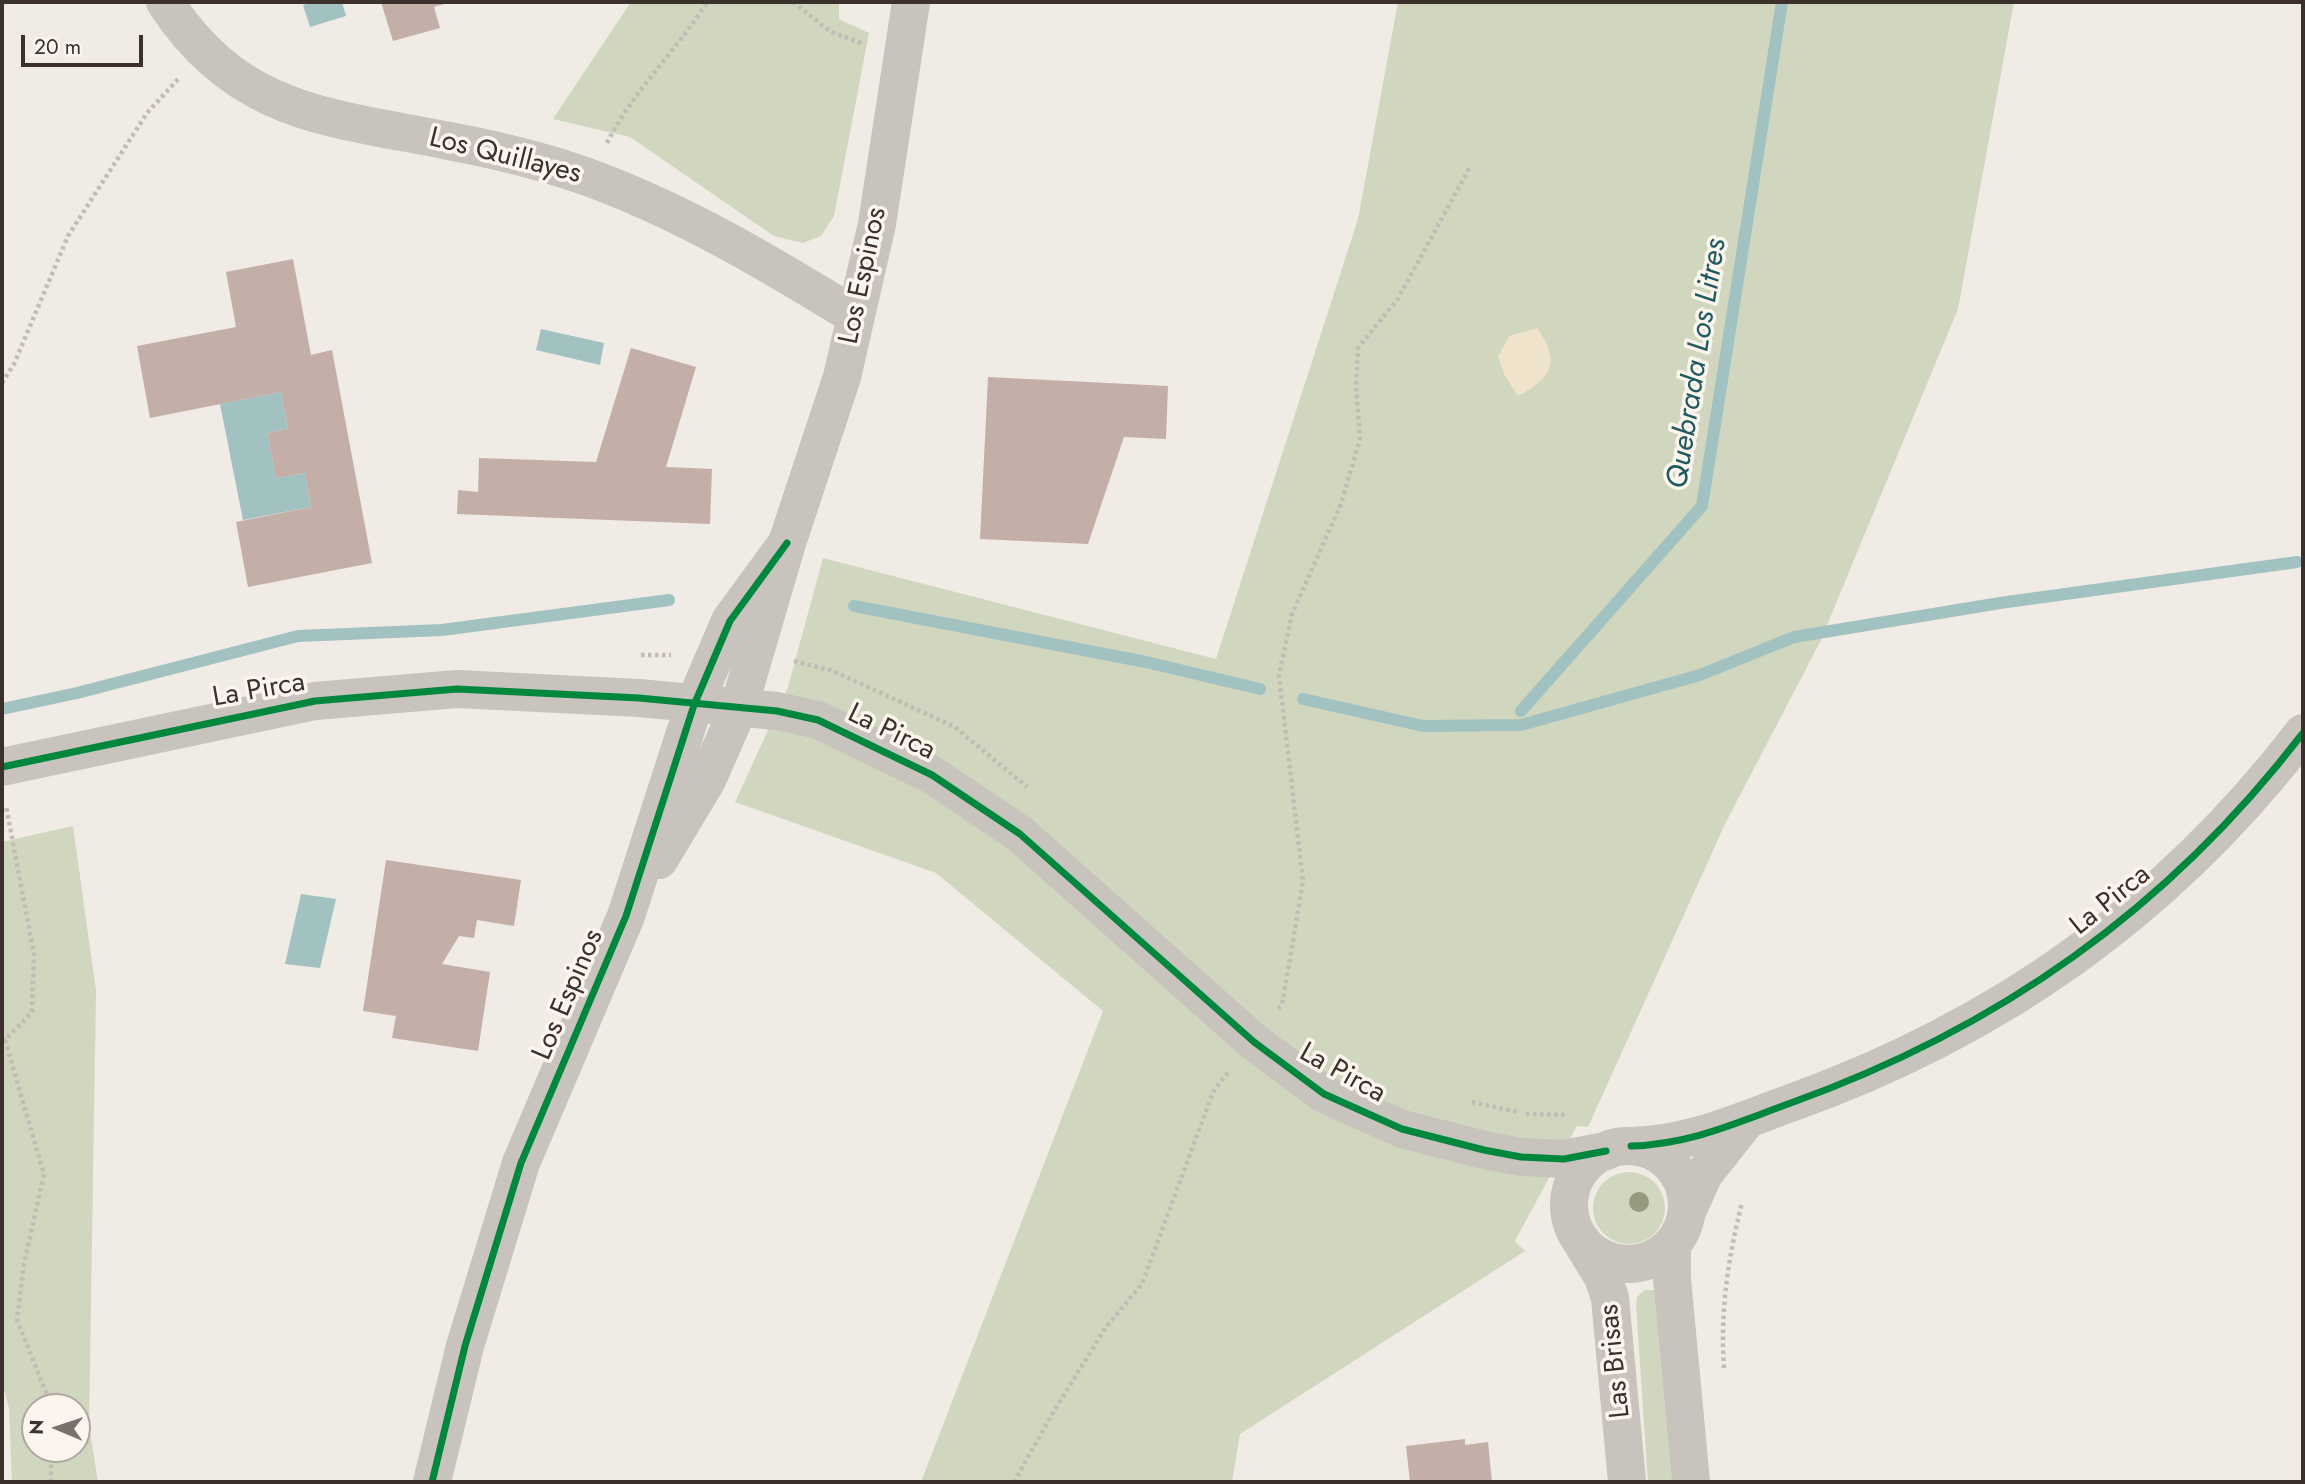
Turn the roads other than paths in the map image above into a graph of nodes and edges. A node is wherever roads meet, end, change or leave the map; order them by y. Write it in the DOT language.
graph roads {
  1 [pos="165,2"];
  2 [pos="911,2"];
  3 [pos="855,316"];
  4 [pos="787,543"];
  5 [pos="694,705"];
  6 [pos="739,707"];
  7 [pos="2303,733"];
  8 [pos="3,781"];
  9 [pos="626,916"];
  10 [pos="1748,1119"];
  11 [pos="1618,1148"];
  12 [pos="1484,1150"];
  13 [pos="1679,1229"];
  14 [pos="1578,1234"];
  15 [pos="432,1482"];
  16 [pos="1628,1482"];
  17 [pos="1691,1482"];
  1 -- 3 [label="street, Los Quillayes"];
  2 -- 3 [label="street, Los Espinos"];
  3 -- 4 [label="street, Los Espinos"];
  4 -- 5 [label="street, Los Espinos"];
  4 -- 6 [label="street, Los Espinos"];
  5 -- 6 [label="street, La Pirca"];
  5 -- 8 [label="street, La Pirca"];
  5 -- 9 [label="street, Los Espinos"];
  6 -- 9 [label="street, Los Espinos"];
  6 -- 12 [label="street, La Pirca"];
  7 -- 10 [label="street, La Pirca"];
  9 -- 15 [label="street, Los Espinos"];
  10 -- 11 [label="street, La Pirca"];
  10 -- 13 [label="street"];
  11 -- 12 [label="street, La Pirca"];
  11 -- 13 [label="street"];
  11 -- 14 [label="street"];
  12 -- 14 [label="street, La Pirca"];
  13 -- 14 [label="street, Las Brisas"];
  13 -- 17 [label="street"];
  14 -- 16 [label="street, Las Brisas"];
}
